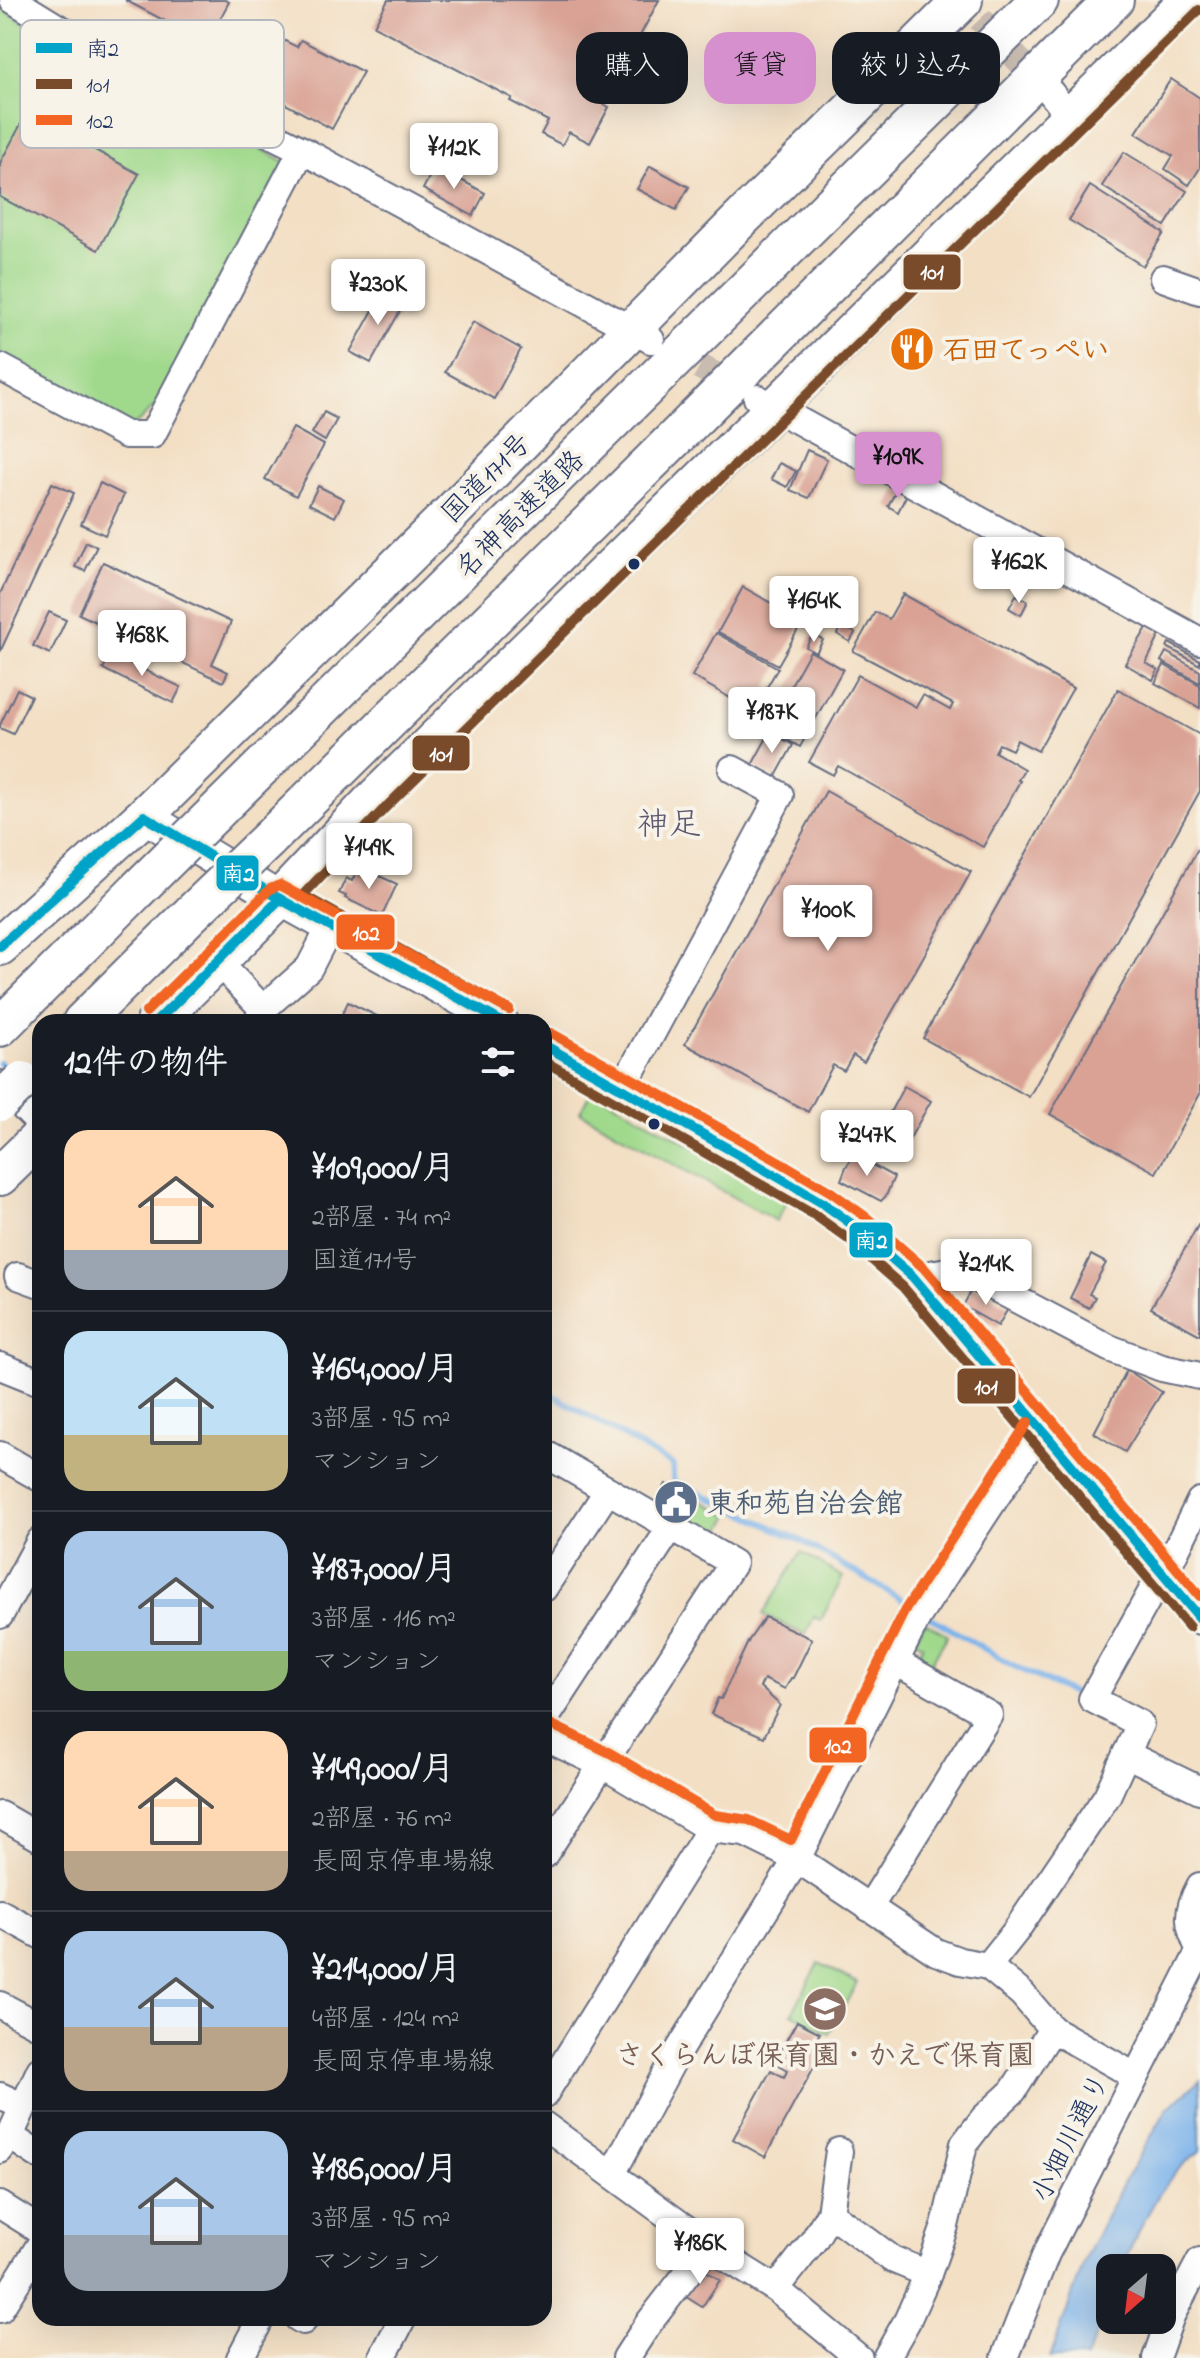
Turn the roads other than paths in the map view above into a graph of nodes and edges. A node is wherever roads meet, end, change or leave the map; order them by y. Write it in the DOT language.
graph roads {
  1 [pos="13,0"];
  2 [pos="1039,0"];
  3 [pos="1114,0"];
  4 [pos="1189,0"];
  5 [pos="972,10"];
  6 [pos="46,20"];
  7 [pos="284,141"];
  8 [pos="302,150"];
  9 [pos="1163,278"];
  10 [pos="1200,291"];
  11 [pos="641,335"];
  12 [pos="0,367"];
  13 [pos="766,403"];
  14 [pos="1200,641"];
  15 [pos="732,769"];
  16 [pos="144,816"];
  17 [pos="280,899"];
  18 [pos="330,927"];
  19 [pos="0,946"];
  20 [pos="217,961"];
  21 [pos="90,1014"];
  22 [pos="164,1014"];
  23 [pos="259,1014"];
  24 [pos="261,1014"];
  25 [pos="488,1014"];
  26 [pos="0,1027"];
  27 [pos="552,1050"];
  28 [pos="15,1082"];
  29 [pos="622,1089"];
  30 [pos="32,1111"];
  31 [pos="32,1145"];
  32 [pos="0,1176"];
  33 [pos="913,1277"];
  34 [pos="0,1366"];
  35 [pos="1200,1376"];
  36 [pos="32,1379"];
  37 [pos="1040,1430"];
  38 [pos="552,1458"];
  39 [pos="1,1459"];
  40 [pos="32,1474"];
  41 [pos="608,1490"];
  42 [pos="1200,1501"];
  43 [pos="671,1527"];
  44 [pos="32,1556"];
  45 [pos="1164,1574"];
  46 [pos="552,1576"];
  47 [pos="0,1615"];
  48 [pos="1200,1618"];
  49 [pos="896,1662"];
  50 [pos="552,1709"];
  51 [pos="552,1741"];
  52 [pos="1126,1754"];
  53 [pos="603,1765"];
  54 [pos="1200,1790"];
  55 [pos="0,1815"];
  56 [pos="710,1829"];
  57 [pos="32,1833"];
  58 [pos="552,1843"];
  59 [pos="797,1859"];
  60 [pos="1200,1886"];
  61 [pos="869,1908"];
  62 [pos="0,1913"];
  63 [pos="32,1931"];
  64 [pos="1200,1950"];
  65 [pos="988,1966"];
  66 [pos="0,2005"];
  67 [pos="32,2022"];
  68 [pos="1052,2029"];
  69 [pos="1135,2076"];
  70 [pos="32,2079"];
  71 [pos="552,2082"];
  72 [pos="11,2101"];
  73 [pos="552,2131"];
  74 [pos="5,2143"];
  75 [pos="839,2151"];
  76 [pos="32,2153"];
  77 [pos="612,2174"];
  78 [pos="0,2205"];
  79 [pos="830,2213"];
  80 [pos="32,2225"];
  81 [pos="709,2245"];
  82 [pos="32,2258"];
  83 [pos="1200,2261"];
  84 [pos="928,2274"];
  85 [pos="776,2289"];
  86 [pos="0,2309"];
  87 [pos="257,2326"];
  88 [pos="399,2326"];
  89 [pos="240,2358"];
  90 [pos="382,2358"];
  91 [pos="626,2358"];
  92 [pos="859,2358"];
  93 [pos="886,2358"];
  94 [pos="1005,2358"];
  95 [pos="1156,2358"];
  1 -- 6 [label="street"];
  2 -- 26 [label="highway, 名神高速道路, bridge"];
  3 -- 21 [label="highway, 名神高速道路, bridge"];
  4 -- 13 [label="highway"];
  5 -- 11 [label="highway, 国道171号"];
  7 -- 8 [label="street"];
  8 -- 11 [label="street"];
  8 -- 12 [label="street"];
  9 -- 10 [label="street"];
  11 -- 16 [label="highway, 国道171号"];
  13 -- 14 [label="street"];
  13 -- 17 [label="highway"];
  15 -- 29 [label="street"];
  16 -- 17 [label="main road"];
  16 -- 19 [label="highway, 国道171号"];
  17 -- 18 [label="main road"];
  17 -- 20 [label="highway"];
  18 -- 24 [label="street"];
  18 -- 25 [label="main road"];
  20 -- 22 [label="highway"];
  20 -- 23 [label="street"];
  27 -- 29 [label="main road"];
  28 -- 30 [label="street"];
  29 -- 33 [label="main road"];
  31 -- 32 [label="highway"];
  33 -- 35 [label="street"];
  33 -- 37 [label="main road"];
  34 -- 36 [label="street"];
  37 -- 45 [label="main road"];
  37 -- 49 [label="street"];
  38 -- 41 [label="street"];
  39 -- 40 [label="street"];
  41 -- 43 [label="street"];
  41 -- 46 [label="street"];
  42 -- 45 [label="street"];
  43 -- 50 [label="street"];
  43 -- 53 [label="street"];
  44 -- 47 [label="street"];
  45 -- 48 [label="main road"];
  45 -- 52 [label="street"];
  49 -- 59 [label="street"];
  49 -- 61 [label="street"];
  51 -- 53 [label="street"];
  52 -- 54 [label="street"];
  52 -- 65 [label="street"];
  53 -- 56 [label="street"];
  53 -- 58 [label="street"];
  55 -- 57 [label="street"];
  56 -- 59 [label="street"];
  56 -- 71 [label="street"];
  59 -- 61 [label="street"];
  59 -- 77 [label="street"];
  60 -- 64 [label="street"];
  61 -- 65 [label="street"];
  62 -- 63 [label="street"];
  64 -- 69 [label="street, 小畑川通り"];
  65 -- 68 [label="street"];
  66 -- 67 [label="street"];
  68 -- 69 [label="street"];
  68 -- 84 [label="street"];
  69 -- 94 [label="street, 小畑川通り"];
  70 -- 72 [label="street"];
  72 -- 74 [label="street"];
  73 -- 77 [label="street"];
  74 -- 76 [label="street"];
  75 -- 79 [label="street"];
  77 -- 81 [label="street"];
  78 -- 80 [label="street"];
  79 -- 84 [label="street"];
  79 -- 85 [label="street"];
  81 -- 85 [label="street"];
  81 -- 91 [label="street"];
  82 -- 86 [label="street"];
  83 -- 95 [label="street"];
  84 -- 93 [label="street"];
  85 -- 92 [label="street"];
  87 -- 89 [label="street"];
  88 -- 90 [label="street"];
}
